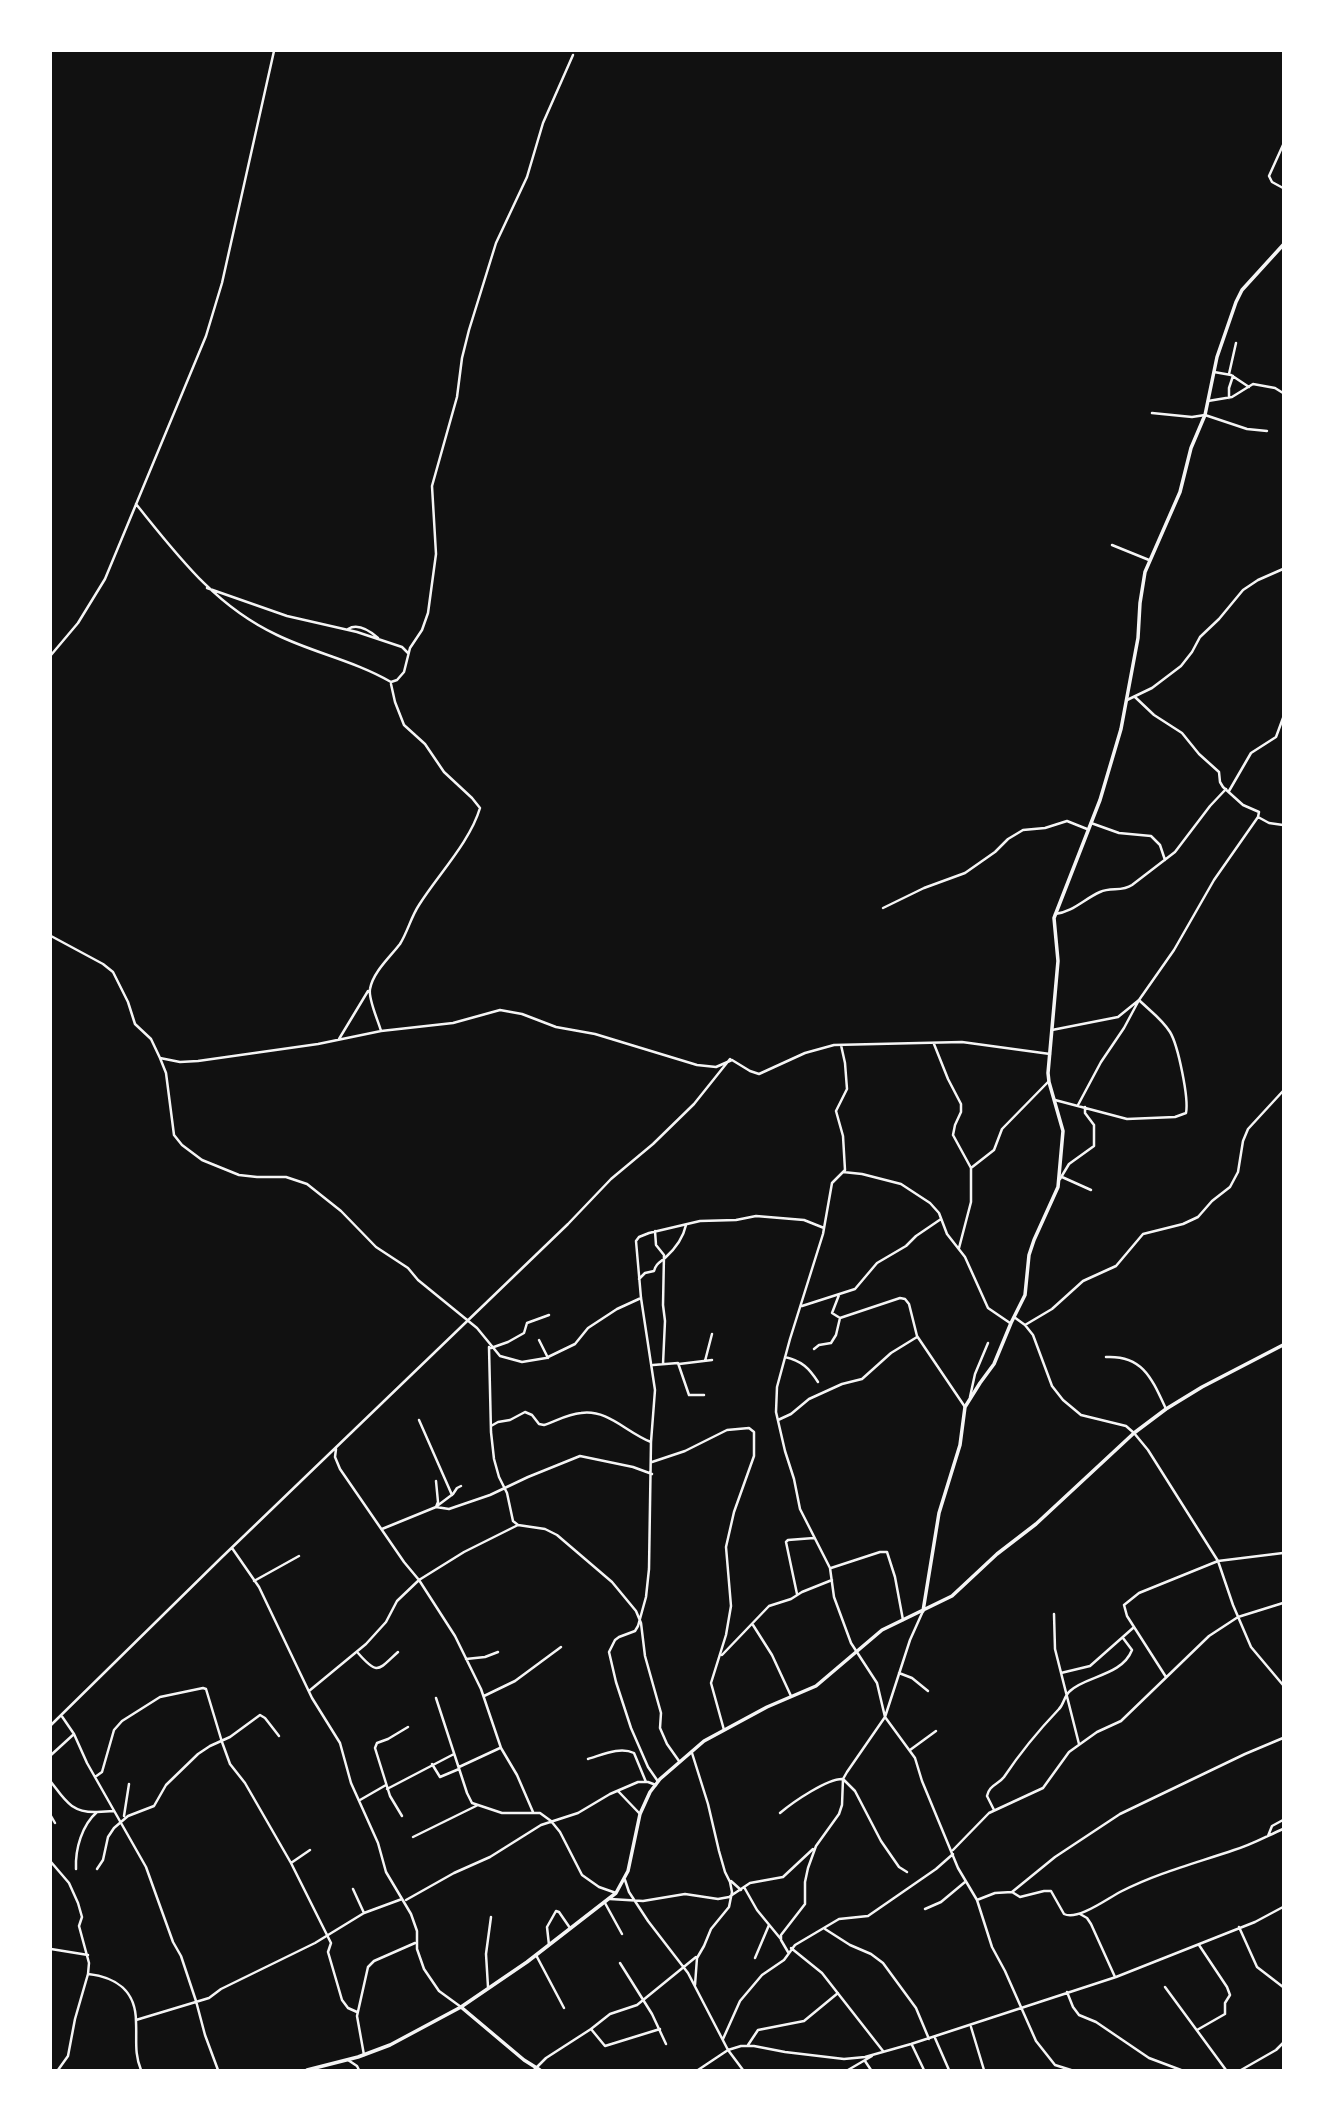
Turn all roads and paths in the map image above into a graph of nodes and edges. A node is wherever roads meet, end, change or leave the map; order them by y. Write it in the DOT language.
graph roads {
  1 [pos="274,51"];
  2 [pos="573,55"];
  3 [pos="1283,145"];
  4 [pos="1283,188"];
  5 [pos="1283,245"];
  6 [pos="1236,344"];
  7 [pos="1214,372"];
  8 [pos="1231,375"];
  9 [pos="1249,387"];
  10 [pos="1283,393"];
  11 [pos="1228,398"];
  12 [pos="1208,401"];
  13 [pos="1152,412"];
  14 [pos="1205,415"];
  15 [pos="1267,431"];
  16 [pos="136,504"];
  17 [pos="1112,545"];
  18 [pos="1149,560"];
  19 [pos="1283,569"];
  20 [pos="207,587"];
  21 [pos="408,653"];
  22 [pos="51,654"];
  23 [pos="391,682"];
  24 [pos="1135,696"];
  25 [pos="1127,700"];
  26 [pos="1283,718"];
  27 [pos="1228,790"];
  28 [pos="1258,817"];
  29 [pos="1091,822"];
  30 [pos="1283,825"];
  31 [pos="1087,830"];
  32 [pos="1165,860"];
  33 [pos="883,908"];
  34 [pos="1055,914"];
  35 [pos="51,936"];
  36 [pos="370,989"];
  37 [pos="1139,1000"];
  38 [pos="1052,1030"];
  39 [pos="381,1031"];
  40 [pos="339,1039"];
  41 [pos="934,1044"];
  42 [pos="841,1045"];
  43 [pos="1050,1054"];
  44 [pos="160,1058"];
  45 [pos="730,1059"];
  46 [pos="1049,1082"];
  47 [pos="1283,1091"];
  48 [pos="1277,1097"];
  49 [pos="1283,1097"];
  50 [pos="1055,1100"];
  51 [pos="1078,1105"];
  52 [pos="1086,1107"];
  53 [pos="971,1168"];
  54 [pos="843,1172"];
  55 [pos="1060,1178"];
  56 [pos="1091,1190"];
  57 [pos="941,1219"];
  58 [pos="686,1225"];
  59 [pos="824,1228"];
  60 [pos="655,1231"];
  61 [pos="959,1248"];
  62 [pos="664,1259"];
  63 [pos="639,1279"];
  64 [pos="839,1294"];
  65 [pos="641,1298"];
  66 [pos="801,1306"];
  67 [pos="549,1315"];
  68 [pos="1014,1317"];
  69 [pos="839,1318"];
  70 [pos="467,1320"];
  71 [pos="1011,1323"];
  72 [pos="1025,1325"];
  73 [pos="712,1334"];
  74 [pos="917,1336"];
  75 [pos="539,1340"];
  76 [pos="988,1343"];
  77 [pos="1283,1345"];
  78 [pos="490,1346"];
  79 [pos="814,1349"];
  80 [pos="1106,1356"];
  81 [pos="785,1357"];
  82 [pos="548,1358"];
  83 [pos="712,1360"];
  84 [pos="705,1361"];
  85 [pos="663,1364"];
  86 [pos="678,1364"];
  87 [pos="653,1365"];
  88 [pos="818,1382"];
  89 [pos="704,1395"];
  90 [pos="969,1400"];
  91 [pos="965,1407"];
  92 [pos="1166,1409"];
  93 [pos="419,1420"];
  94 [pos="778,1420"];
  95 [pos="491,1426"];
  96 [pos="1134,1433"];
  97 [pos="651,1442"];
  98 [pos="336,1447"];
  99 [pos="652,1462"];
  100 [pos="652,1474"];
  101 [pos="436,1481"];
  102 [pos="461,1486"];
  103 [pos="505,1488"];
  104 [pos="452,1495"];
  105 [pos="437,1506"];
  106 [pos="518,1525"];
  107 [pos="382,1529"];
  108 [pos="814,1538"];
  109 [pos="232,1547"];
  110 [pos="1283,1553"];
  111 [pos="299,1556"];
  112 [pos="1218,1561"];
  113 [pos="830,1568"];
  114 [pos="419,1580"];
  115 [pos="832,1580"];
  116 [pos="254,1581"];
  117 [pos="797,1594"];
  118 [pos="1283,1603"];
  119 [pos="923,1611"];
  120 [pos="1054,1614"];
  121 [pos="1238,1617"];
  122 [pos="640,1620"];
  123 [pos="903,1620"];
  124 [pos="752,1625"];
  125 [pos="1134,1627"];
  126 [pos="1122,1638"];
  127 [pos="561,1647"];
  128 [pos="498,1651"];
  129 [pos="357,1652"];
  130 [pos="398,1652"];
  131 [pos="856,1652"];
  132 [pos="720,1657"];
  133 [pos="466,1659"];
  134 [pos="899,1673"];
  135 [pos="1061,1674"];
  136 [pos="1166,1676"];
  137 [pos="1283,1685"];
  138 [pos="309,1691"];
  139 [pos="928,1691"];
  140 [pos="1067,1693"];
  141 [pos="484,1696"];
  142 [pos="791,1696"];
  143 [pos="436,1698"];
  144 [pos="61,1715"];
  145 [pos="884,1717"];
  146 [pos="51,1725"];
  147 [pos="408,1727"];
  148 [pos="724,1730"];
  149 [pos="936,1731"];
  150 [pos="74,1734"];
  151 [pos="279,1736"];
  152 [pos="1283,1738"];
  153 [pos="222,1742"];
  154 [pos="1079,1744"];
  155 [pos="501,1748"];
  156 [pos="909,1750"];
  157 [pos="692,1753"];
  158 [pos="454,1754"];
  159 [pos="51,1755"];
  160 [pos="587,1759"];
  161 [pos="680,1762"];
  162 [pos="432,1764"];
  163 [pos="459,1768"];
  164 [pos="95,1777"];
  165 [pos="844,1779"];
  166 [pos="51,1782"];
  167 [pos="646,1782"];
  168 [pos="129,1784"];
  169 [pos="657,1784"];
  170 [pos="386,1787"];
  171 [pos="618,1791"];
  172 [pos="360,1800"];
  173 [pos="476,1806"];
  174 [pos="994,1810"];
  175 [pos="114,1811"];
  176 [pos="97,1812"];
  177 [pos="533,1812"];
  178 [pos="780,1813"];
  179 [pos="640,1814"];
  180 [pos="51,1816"];
  181 [pos="402,1816"];
  182 [pos="1283,1820"];
  183 [pos="122,1821"];
  184 [pos="551,1821"];
  185 [pos="55,1823"];
  186 [pos="1283,1829"];
  187 [pos="1268,1836"];
  188 [pos="414,1837"];
  189 [pos="816,1846"];
  190 [pos="310,1850"];
  191 [pos="953,1852"];
  192 [pos="51,1862"];
  193 [pos="291,1863"];
  194 [pos="76,1868"];
  195 [pos="97,1869"];
  196 [pos="907,1872"];
  197 [pos="729,1878"];
  198 [pos="625,1880"];
  199 [pos="965,1882"];
  200 [pos="743,1888"];
  201 [pos="353,1889"];
  202 [pos="1012,1892"];
  203 [pos="616,1893"];
  204 [pos="732,1896"];
  205 [pos="610,1899"];
  206 [pos="403,1900"];
  207 [pos="977,1900"];
  208 [pos="635,1901"];
  209 [pos="605,1903"];
  210 [pos="1283,1907"];
  211 [pos="925,1909"];
  212 [pos="364,1913"];
  213 [pos="1080,1914"];
  214 [pos="491,1917"];
  215 [pos="769,1925"];
  216 [pos="1239,1927"];
  217 [pos="570,1928"];
  218 [pos="825,1929"];
  219 [pos="622,1934"];
  220 [pos="327,1937"];
  221 [pos="780,1938"];
  222 [pos="416,1942"];
  223 [pos="549,1945"];
  224 [pos="1199,1945"];
  225 [pos="791,1948"];
  226 [pos="51,1949"];
  227 [pos="788,1952"];
  228 [pos="699,1954"];
  229 [pos="88,1955"];
  230 [pos="536,1955"];
  231 [pos="755,1958"];
  232 [pos="620,1963"];
  233 [pos="683,1968"];
  234 [pos="88,1974"];
  235 [pos="1115,1977"];
  236 [pos="695,1985"];
  237 [pos="488,1987"];
  238 [pos="1165,1987"];
  239 [pos="1283,1987"];
  240 [pos="1067,1992"];
  241 [pos="838,1993"];
  242 [pos="643,2000"];
  243 [pos="196,2001"];
  244 [pos="461,2007"];
  245 [pos="1022,2007"];
  246 [pos="564,2008"];
  247 [pos="357,2012"];
  248 [pos="136,2020"];
  249 [pos="970,2026"];
  250 [pos="591,2029"];
  251 [pos="660,2029"];
  252 [pos="1197,2030"];
  253 [pos="934,2037"];
  254 [pos="723,2039"];
  255 [pos="929,2039"];
  256 [pos="1283,2043"];
  257 [pos="666,2044"];
  258 [pos="911,2044"];
  259 [pos="747,2046"];
  260 [pos="728,2050"];
  261 [pos="883,2051"];
  262 [pos="364,2054"];
  263 [pos="873,2054"];
  264 [pos="348,2060"];
  265 [pos="865,2061"];
  266 [pos="58,2070"];
  267 [pos="141,2070"];
  268 [pos="218,2070"];
  269 [pos="307,2070"];
  270 [pos="359,2070"];
  271 [pos="537,2070"];
  272 [pos="698,2070"];
  273 [pos="743,2070"];
  274 [pos="848,2070"];
  275 [pos="871,2070"];
  276 [pos="925,2070"];
  277 [pos="949,2070"];
  278 [pos="984,2070"];
  279 [pos="1071,2070"];
  280 [pos="1181,2070"];
  281 [pos="1226,2070"];
  282 [pos="1241,2070"];
  1 -- 16 [label="street"];
  2 -- 21 [label="street"];
  3 -- 4 [label="street"];
  5 -- 7 [label="street"];
  6 -- 8 [label="street"];
  7 -- 8 [label="street"];
  7 -- 12 [label="street"];
  8 -- 9 [label="street"];
  8 -- 11 [label="street"];
  9 -- 10 [label="street"];
  9 -- 11 [label="street"];
  11 -- 12 [label="street"];
  12 -- 14 [label="street"];
  13 -- 14 [label="street"];
  14 -- 15 [label="street"];
  14 -- 18 [label="street"];
  16 -- 20 [label="street"];
  16 -- 22 [label="street"];
  17 -- 18 [label="street"];
  18 -- 25 [label="street"];
  19 -- 24 [label="street"];
  20 -- 21 [label="street"];
  20 -- 23 [label="street"];
  21 -- 23 [label="street"];
  23 -- 36 [label="street"];
  24 -- 25 [label="street"];
  24 -- 27 [label="street"];
  25 -- 29 [label="street"];
  26 -- 27 [label="street"];
  27 -- 28 [label="street"];
  27 -- 32 [label="street"];
  28 -- 30 [label="street"];
  28 -- 37 [label="street"];
  29 -- 31 [label="street"];
  29 -- 32 [label="street"];
  31 -- 33 [label="street"];
  31 -- 34 [label="street"];
  32 -- 34 [label="street"];
  34 -- 38 [label="street"];
  35 -- 44 [label="street"];
  36 -- 39 [label="street"];
  36 -- 40 [label="street"];
  37 -- 38 [label="street"];
  37 -- 51 [label="street"];
  37 -- 52 [label="street"];
  38 -- 43 [label="street"];
  39 -- 40 [label="street"];
  39 -- 45 [label="street"];
  40 -- 44 [label="street"];
  41 -- 42 [label="street"];
  41 -- 43 [label="street"];
  41 -- 53 [label="street"];
  42 -- 45 [label="street"];
  42 -- 54 [label="street"];
  43 -- 46 [label="street"];
  44 -- 70 [label="street"];
  45 -- 70 [label="street"];
  46 -- 50 [label="street"];
  46 -- 53 [label="street"];
  47 -- 48 [label="street"];
  48 -- 49 [label="street"];
  48 -- 72 [label="street"];
  50 -- 51 [label="street"];
  50 -- 55 [label="street"];
  51 -- 52 [label="street"];
  52 -- 55 [label="street"];
  53 -- 61 [label="street"];
  54 -- 57 [label="street"];
  54 -- 59 [label="street"];
  55 -- 56 [label="street"];
  55 -- 68 [label="street"];
  57 -- 61 [label="street"];
  57 -- 64 [label="street"];
  58 -- 59 [label="street"];
  58 -- 60 [label="street"];
  58 -- 62 [label="street"];
  59 -- 66 [label="street"];
  60 -- 62 [label="street"];
  60 -- 63 [label="street"];
  61 -- 71 [label="street"];
  62 -- 63 [label="street"];
  62 -- 85 [label="street"];
  63 -- 65 [label="street"];
  64 -- 66 [label="street"];
  64 -- 69 [label="street"];
  65 -- 82 [label="street"];
  65 -- 87 [label="street"];
  66 -- 81 [label="street"];
  67 -- 78 [label="street"];
  68 -- 71 [label="street"];
  68 -- 72 [label="street"];
  69 -- 74 [label="street"];
  69 -- 79 [label="street"];
  70 -- 78 [label="street"];
  70 -- 98 [label="street"];
  71 -- 90 [label="street"];
  72 -- 96 [label="street"];
  73 -- 84 [label="street"];
  74 -- 91 [label="street"];
  74 -- 94 [label="street"];
  75 -- 82 [label="street"];
  76 -- 90 [label="street"];
  77 -- 92 [label="street"];
  78 -- 82 [label="street"];
  78 -- 95 [label="street"];
  80 -- 92 [label="street"];
  81 -- 88 [label="street"];
  81 -- 94 [label="street"];
  83 -- 84 [label="street"];
  84 -- 86 [label="street"];
  85 -- 86 [label="street"];
  85 -- 87 [label="street"];
  86 -- 89 [label="street"];
  87 -- 97 [label="street"];
  90 -- 91 [label="street"];
  91 -- 119 [label="street"];
  92 -- 96 [label="street"];
  93 -- 104 [label="street"];
  94 -- 108 [label="street"];
  95 -- 97 [label="street"];
  95 -- 103 [label="street"];
  96 -- 112 [label="street"];
  96 -- 119 [label="street"];
  97 -- 99 [label="street"];
  98 -- 107 [label="street"];
  98 -- 109 [label="street"];
  99 -- 100 [label="street"];
  99 -- 132 [label="street"];
  100 -- 103 [label="street"];
  100 -- 122 [label="street"];
  101 -- 105 [label="street"];
  102 -- 104 [label="street"];
  103 -- 105 [label="street"];
  103 -- 106 [label="street"];
  104 -- 105 [label="street"];
  105 -- 107 [label="street"];
  106 -- 114 [label="street"];
  106 -- 122 [label="street"];
  107 -- 114 [label="street"];
  108 -- 113 [label="street"];
  108 -- 117 [label="street"];
  109 -- 116 [label="street"];
  109 -- 144 [label="street"];
  110 -- 112 [label="street"];
  111 -- 116 [label="street"];
  112 -- 121 [label="street"];
  112 -- 125 [label="street"];
  113 -- 115 [label="street"];
  113 -- 123 [label="street"];
  114 -- 129 [label="street"];
  114 -- 133 [label="street"];
  115 -- 117 [label="street"];
  115 -- 131 [label="street"];
  116 -- 138 [label="street"];
  117 -- 124 [label="street"];
  118 -- 121 [label="street"];
  119 -- 123 [label="street"];
  119 -- 134 [label="street"];
  120 -- 135 [label="street"];
  121 -- 136 [label="street"];
  121 -- 137 [label="street"];
  122 -- 161 [label="street"];
  122 -- 169 [label="street"];
  123 -- 131 [label="street"];
  124 -- 132 [label="street"];
  124 -- 142 [label="street"];
  125 -- 126 [label="street"];
  125 -- 136 [label="street"];
  126 -- 135 [label="street"];
  126 -- 140 [label="street"];
  127 -- 141 [label="street"];
  128 -- 133 [label="street"];
  129 -- 130 [label="street"];
  129 -- 138 [label="street"];
  131 -- 142 [label="street"];
  131 -- 145 [label="street"];
  132 -- 148 [label="street"];
  133 -- 141 [label="street"];
  134 -- 139 [label="street"];
  134 -- 145 [label="street"];
  135 -- 140 [label="street"];
  136 -- 154 [label="street"];
  138 -- 172 [label="street"];
  140 -- 154 [label="street"];
  140 -- 174 [label="street"];
  141 -- 155 [label="street"];
  142 -- 148 [label="street"];
  143 -- 158 [label="street"];
  144 -- 146 [label="street"];
  144 -- 150 [label="street"];
  145 -- 156 [label="street"];
  145 -- 165 [label="street"];
  147 -- 170 [label="street"];
  148 -- 157 [label="street"];
  149 -- 156 [label="street"];
  150 -- 159 [label="street"];
  150 -- 164 [label="street"];
  151 -- 153 [label="street"];
  152 -- 202 [label="street"];
  153 -- 164 [label="street"];
  153 -- 183 [label="street"];
  153 -- 193 [label="street"];
  154 -- 174 [label="street"];
  155 -- 163 [label="street"];
  155 -- 177 [label="street"];
  156 -- 191 [label="street"];
  157 -- 161 [label="street"];
  157 -- 197 [label="street"];
  158 -- 162 [label="street"];
  158 -- 163 [label="street"];
  160 -- 167 [label="street"];
  161 -- 169 [label="street"];
  162 -- 163 [label="street"];
  162 -- 170 [label="street"];
  163 -- 173 [label="street"];
  164 -- 175 [label="street"];
  165 -- 178 [label="street"];
  165 -- 189 [label="street"];
  165 -- 196 [label="street"];
  166 -- 176 [label="street"];
  167 -- 169 [label="street"];
  167 -- 171 [label="street"];
  168 -- 183 [label="street"];
  169 -- 179 [label="street"];
  170 -- 172 [label="street"];
  170 -- 181 [label="street"];
  171 -- 179 [label="street"];
  171 -- 184 [label="street"];
  172 -- 206 [label="street"];
  173 -- 177 [label="street"];
  173 -- 188 [label="street"];
  174 -- 191 [label="street"];
  175 -- 176 [label="street"];
  175 -- 183 [label="street"];
  176 -- 194 [label="street"];
  177 -- 184 [label="street"];
  179 -- 198 [label="street"];
  180 -- 185 [label="street"];
  182 -- 187 [label="street"];
  183 -- 195 [label="street"];
  183 -- 243 [label="street"];
  184 -- 203 [label="street"];
  184 -- 206 [label="street"];
  186 -- 187 [label="street"];
  187 -- 213 [label="street"];
  189 -- 200 [label="street"];
  189 -- 221 [label="street"];
  190 -- 193 [label="street"];
  191 -- 199 [label="street"];
  191 -- 218 [label="street"];
  192 -- 229 [label="street"];
  193 -- 220 [label="street"];
  197 -- 200 [label="street"];
  197 -- 204 [label="street"];
  198 -- 203 [label="street"];
  198 -- 208 [label="street"];
  199 -- 207 [label="street"];
  199 -- 211 [label="street"];
  200 -- 204 [label="street"];
  200 -- 215 [label="street"];
  201 -- 212 [label="street"];
  202 -- 207 [label="street"];
  202 -- 213 [label="street"];
  203 -- 205 [label="street"];
  204 -- 208 [label="street"];
  204 -- 228 [label="street"];
  205 -- 208 [label="street"];
  205 -- 209 [label="street"];
  206 -- 212 [label="street"];
  206 -- 222 [label="street"];
  207 -- 245 [label="street"];
  208 -- 233 [label="street"];
  209 -- 217 [label="street"];
  209 -- 219 [label="street"];
  210 -- 216 [label="street"];
  212 -- 220 [label="street"];
  213 -- 235 [label="street"];
  214 -- 237 [label="street"];
  215 -- 221 [label="street"];
  215 -- 231 [label="street"];
  216 -- 224 [label="street"];
  216 -- 239 [label="street"];
  217 -- 223 [label="street"];
  217 -- 223 [label="street"];
  218 -- 225 [label="street"];
  218 -- 255 [label="street"];
  220 -- 243 [label="street"];
  220 -- 247 [label="street"];
  221 -- 227 [label="street"];
  222 -- 244 [label="street"];
  222 -- 247 [label="street"];
  223 -- 230 [label="street"];
  224 -- 235 [label="street"];
  224 -- 252 [label="street"];
  225 -- 227 [label="street"];
  225 -- 241 [label="street"];
  226 -- 229 [label="street"];
  227 -- 254 [label="street"];
  228 -- 233 [label="street"];
  228 -- 236 [label="street"];
  229 -- 234 [label="street"];
  230 -- 237 [label="street"];
  230 -- 246 [label="street"];
  232 -- 242 [label="street"];
  233 -- 236 [label="street"];
  233 -- 242 [label="street"];
  234 -- 248 [label="street"];
  234 -- 266 [label="street"];
  235 -- 240 [label="street"];
  236 -- 254 [label="street"];
  237 -- 244 [label="street"];
  238 -- 252 [label="street"];
  240 -- 245 [label="street"];
  240 -- 280 [label="street"];
  241 -- 259 [label="street"];
  241 -- 261 [label="street"];
  242 -- 250 [label="street"];
  242 -- 251 [label="street"];
  243 -- 248 [label="street"];
  243 -- 268 [label="street"];
  244 -- 262 [label="street"];
  244 -- 271 [label="street"];
  245 -- 249 [label="street"];
  245 -- 279 [label="street"];
  247 -- 262 [label="street"];
  248 -- 267 [label="street"];
  249 -- 253 [label="street"];
  249 -- 278 [label="street"];
  250 -- 251 [label="street"];
  250 -- 271 [label="street"];
  251 -- 257 [label="street"];
  252 -- 281 [label="street"];
  253 -- 255 [label="street"];
  253 -- 277 [label="street"];
  254 -- 260 [label="street"];
  255 -- 258 [label="street"];
  256 -- 282 [label="street"];
  258 -- 261 [label="street"];
  258 -- 276 [label="street"];
  259 -- 260 [label="street"];
  259 -- 263 [label="street"];
  260 -- 272 [label="street"];
  260 -- 273 [label="street"];
  261 -- 263 [label="street"];
  262 -- 264 [label="street"];
  263 -- 265 [label="street"];
  264 -- 269 [label="street"];
  264 -- 270 [label="street"];
  265 -- 274 [label="street"];
  265 -- 275 [label="street"];
}
